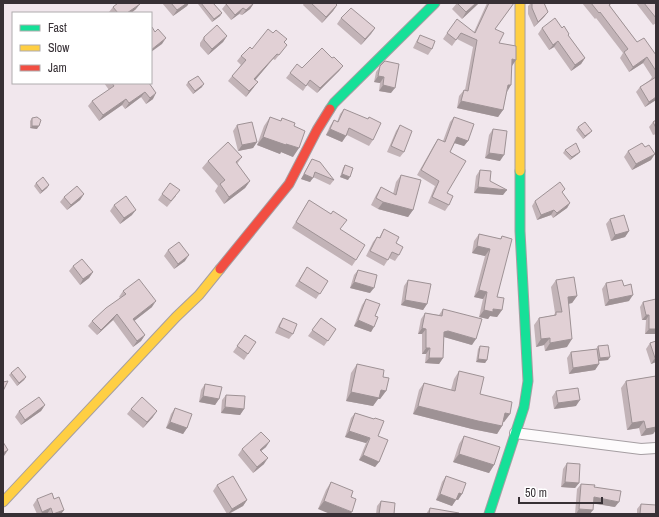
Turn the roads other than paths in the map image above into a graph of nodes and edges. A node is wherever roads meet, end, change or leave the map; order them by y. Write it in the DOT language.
graph roads {
  1 [pos="435,3"];
  2 [pos="520,3"];
  3 [pos="515,434"];
  4 [pos="656,448"];
  5 [pos="3,502"];
  6 [pos="489,514"];
  1 -- 5 [label="street"];
  2 -- 3 [label="street"];
  3 -- 4 [label="street"];
  3 -- 6 [label="street"];
}
